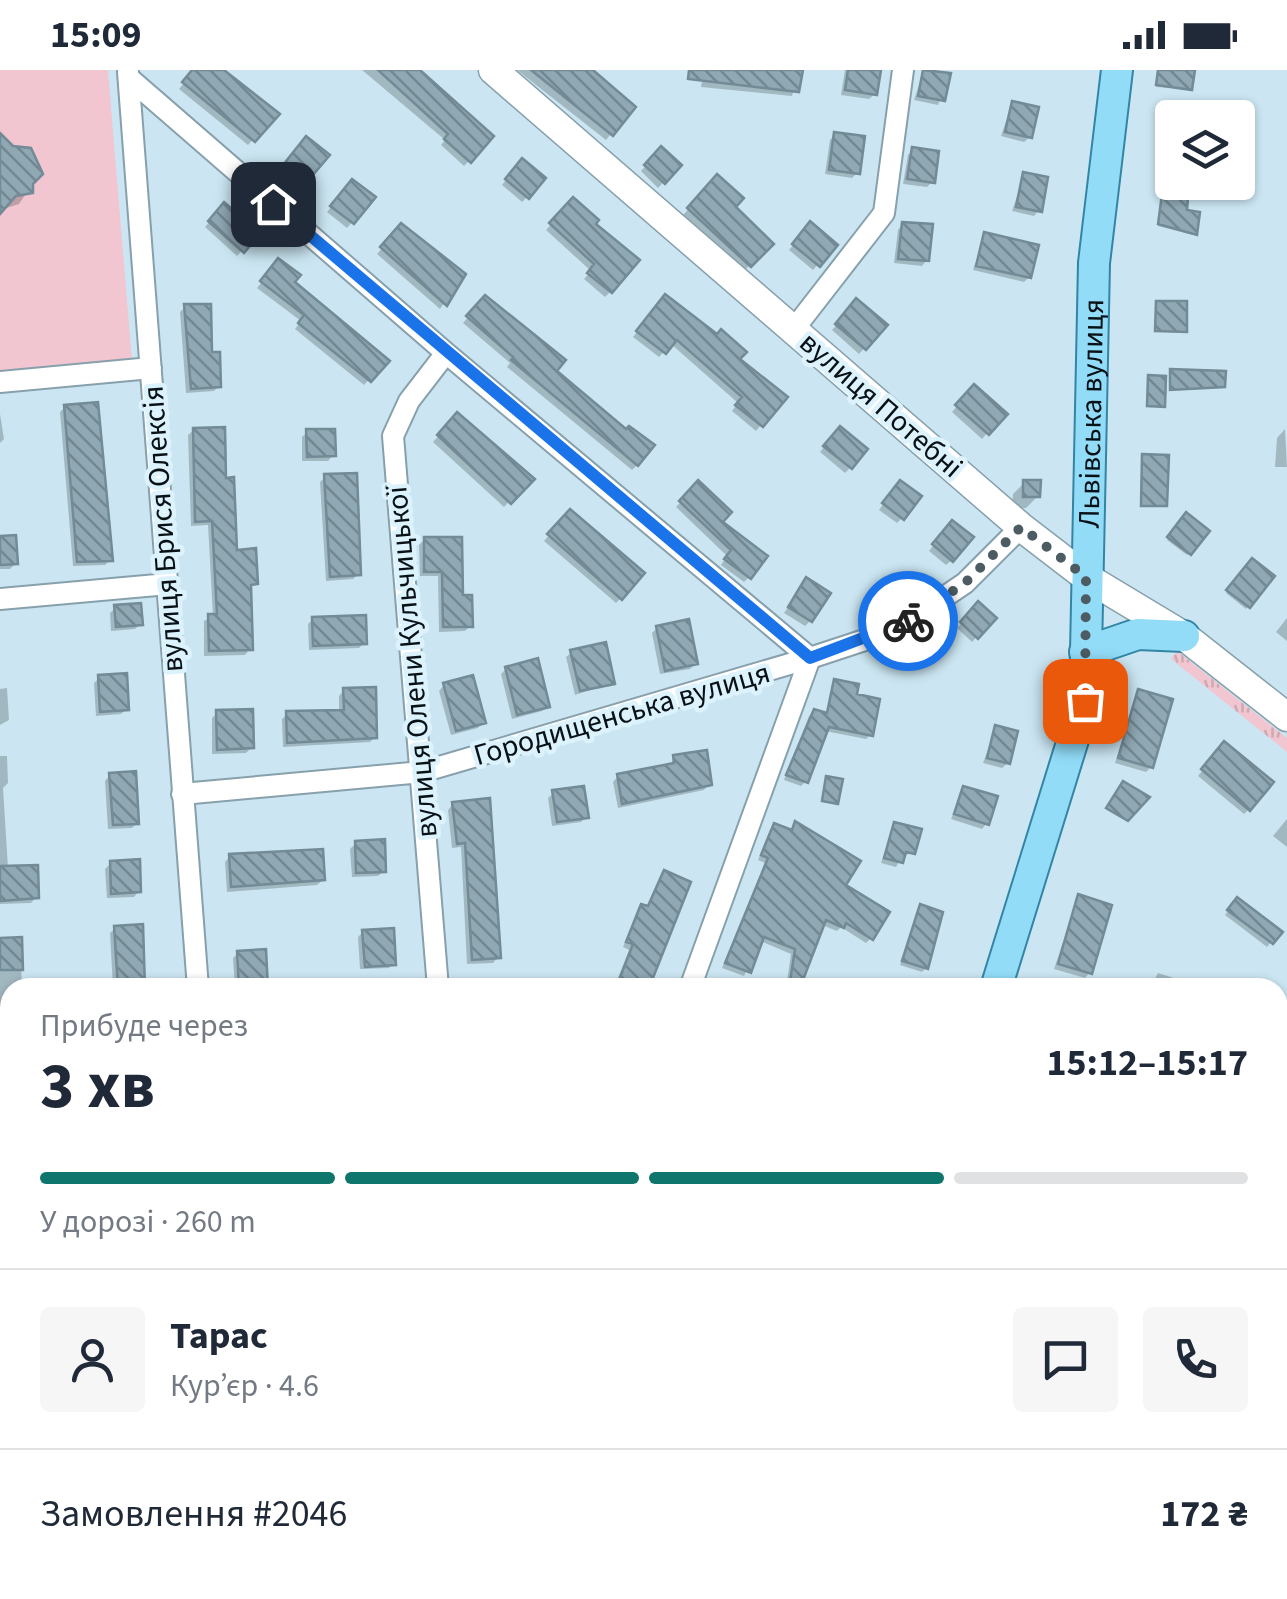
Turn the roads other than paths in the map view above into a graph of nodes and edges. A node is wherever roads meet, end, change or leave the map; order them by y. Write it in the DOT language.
graph roads {
  1 [pos="493,70"];
  2 [pos="903,70"];
  3 [pos="1118,70"];
  4 [pos="128,74"];
  5 [pos="794,329"];
  6 [pos="446,353"];
  7 [pos="151,368"];
  8 [pos="0,382"];
  9 [pos="1021,527"];
  10 [pos="1086,577"];
  11 [pos="168,584"];
  12 [pos="0,599"];
  13 [pos="1184,636"];
  14 [pos="1085,652"];
  15 [pos="810,658"];
  16 [pos="1287,716"];
  17 [pos="422,772"];
  18 [pos="182,794"];
  19 [pos="197,978"];
  20 [pos="437,978"];
  21 [pos="694,978"];
  22 [pos="999,978"];
  1 -- 5 [label="street, вулиця Потебні"];
  2 -- 5 [label="street"];
  3 -- 10 [label="main road, Львівська вулиця"];
  4 -- 6 [label="street"];
  4 -- 7 [label="street, вулиця Брися Олексія"];
  5 -- 9 [label="street, вулиця Потебні"];
  6 -- 15 [label="street"];
  6 -- 17 [label="street, вулиця Олени Кульчицької"];
  7 -- 8 [label="street"];
  7 -- 11 [label="street, вулиця Брися Олексія"];
  9 -- 10 [label="street, вулиця Потебні"];
  9 -- 15 [label="street, Городищенська вулиця"];
  10 -- 13 [label="street, вулиця Потебні"];
  10 -- 14 [label="main road, Львівська вулиця"];
  11 -- 12 [label="street"];
  11 -- 18 [label="street, вулиця Брися Олексія"];
  13 -- 14 [label="main road"];
  13 -- 16 [label="street, вулиця Потебні"];
  14 -- 22 [label="main road, Львівська вулиця"];
  15 -- 17 [label="street, Городищенська вулиця"];
  15 -- 21 [label="street"];
  17 -- 18 [label="street, Городищенська вулиця"];
  17 -- 20 [label="street, вулиця Олени Кульчицької"];
  18 -- 19 [label="street, вулиця Брися Олексія"];
}
